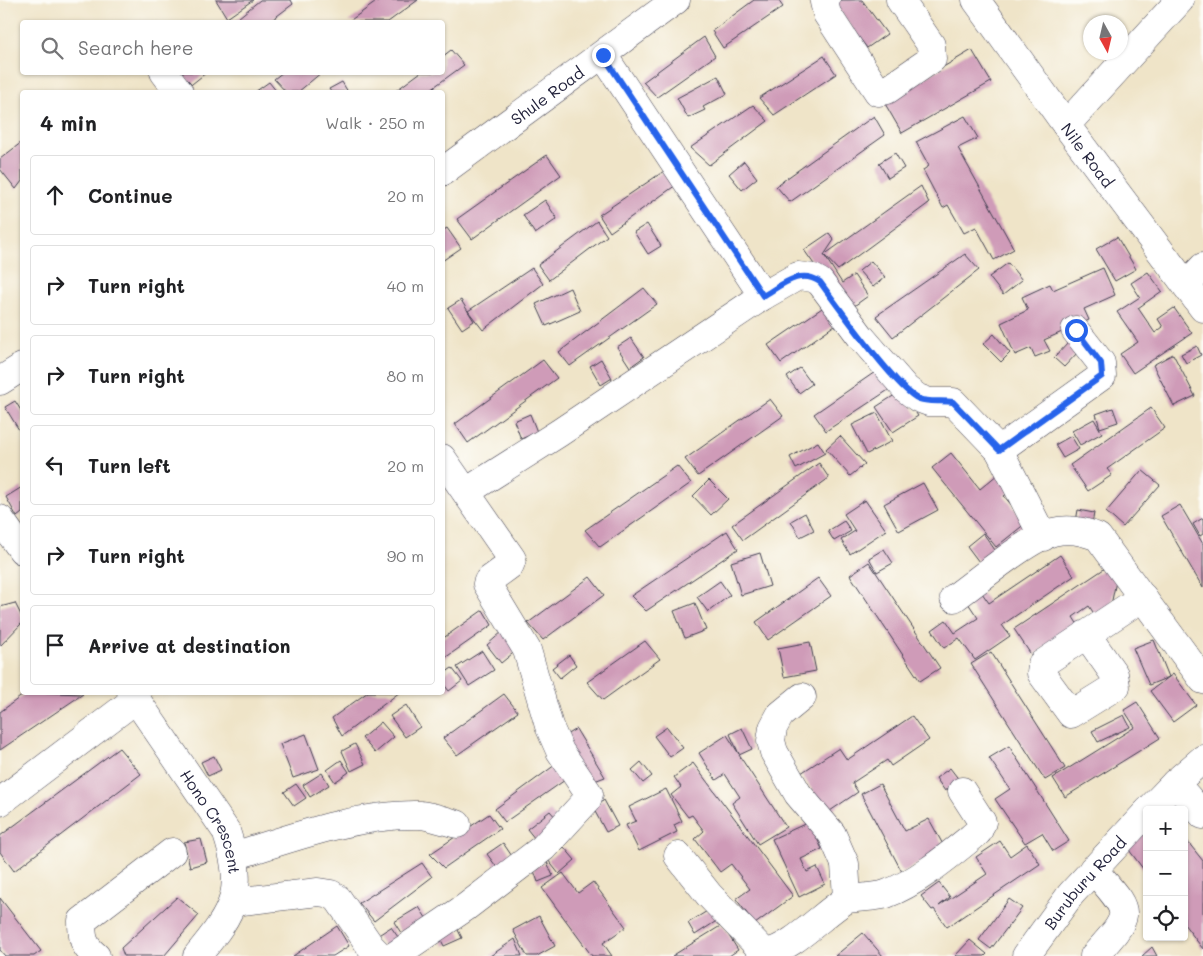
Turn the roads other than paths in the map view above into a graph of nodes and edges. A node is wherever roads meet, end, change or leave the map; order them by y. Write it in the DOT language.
graph roads {
  1 [pos="676,0"];
  2 [pos="826,0"];
  3 [pos="900,0"];
  4 [pos="976,0"];
  5 [pos="1180,0"];
  6 [pos="603,55"];
  7 [pos="166,75"];
  8 [pos="178,90"];
  9 [pos="1066,125"];
  10 [pos="445,170"];
  11 [pos="1195,276"];
  12 [pos="763,296"];
  13 [pos="1203,308"];
  14 [pos="1076,330"];
  15 [pos="20,368"];
  16 [pos="0,381"];
  17 [pos="999,450"];
  18 [pos="445,462"];
  19 [pos="466,492"];
  20 [pos="0,519"];
  21 [pos="1043,537"];
  22 [pos="20,547"];
  23 [pos="1143,597"];
  24 [pos="954,598"];
  25 [pos="1086,634"];
  26 [pos="1203,680"];
  27 [pos="133,696"];
  28 [pos="802,698"];
  29 [pos="1203,759"];
  30 [pos="1175,783"];
  31 [pos="962,791"];
  32 [pos="0,802"];
  33 [pos="1153,806"];
  34 [pos="1203,815"];
  35 [pos="1143,816"];
  36 [pos="457,824"];
  37 [pos="172,852"];
  38 [pos="234,856"];
  39 [pos="678,856"];
  40 [pos="1093,869"];
  41 [pos="847,899"];
  42 [pos="234,902"];
  43 [pos="764,954"];
  44 [pos="96,956"];
  45 [pos="197,956"];
  46 [pos="380,956"];
  47 [pos="394,956"];
  48 [pos="1026,956"];
  49 [pos="1094,956"];
  1 -- 6 [label="street, Shule Road"];
  2 -- 3 [label="street"];
  4 -- 9 [label="street, Nile Road"];
  5 -- 9 [label="street"];
  6 -- 10 [label="street, Shule Road"];
  6 -- 12 [label="street"];
  7 -- 8 [label="street"];
  9 -- 11 [label="street, Nile Road"];
  11 -- 13 [label="street, Nile Road"];
  12 -- 17 [label="street"];
  12 -- 19 [label="street"];
  14 -- 17 [label="street"];
  15 -- 16 [label="street"];
  17 -- 21 [label="street"];
  18 -- 19 [label="street"];
  19 -- 47 [label="street"];
  20 -- 22 [label="street"];
  21 -- 23 [label="street"];
  21 -- 24 [label="street"];
  23 -- 25 [label="street"];
  23 -- 26 [label="street"];
  27 -- 32 [label="street"];
  27 -- 38 [label="street, Hono Crescent"];
  28 -- 41 [label="street"];
  29 -- 30 [label="street, Buruburu Road"];
  30 -- 33 [label="street, Buruburu Road"];
  30 -- 34 [label="street"];
  31 -- 41 [label="street"];
  35 -- 40 [label="street, Buruburu Road"];
  36 -- 38 [label="street"];
  37 -- 44 [label="street"];
  38 -- 42 [label="street, Hono Crescent"];
  39 -- 43 [label="street"];
  40 -- 48 [label="street, Buruburu Road"];
  40 -- 49 [label="street"];
  41 -- 43 [label="street"];
  42 -- 45 [label="street, Hono Crescent"];
  42 -- 46 [label="street"];
}
